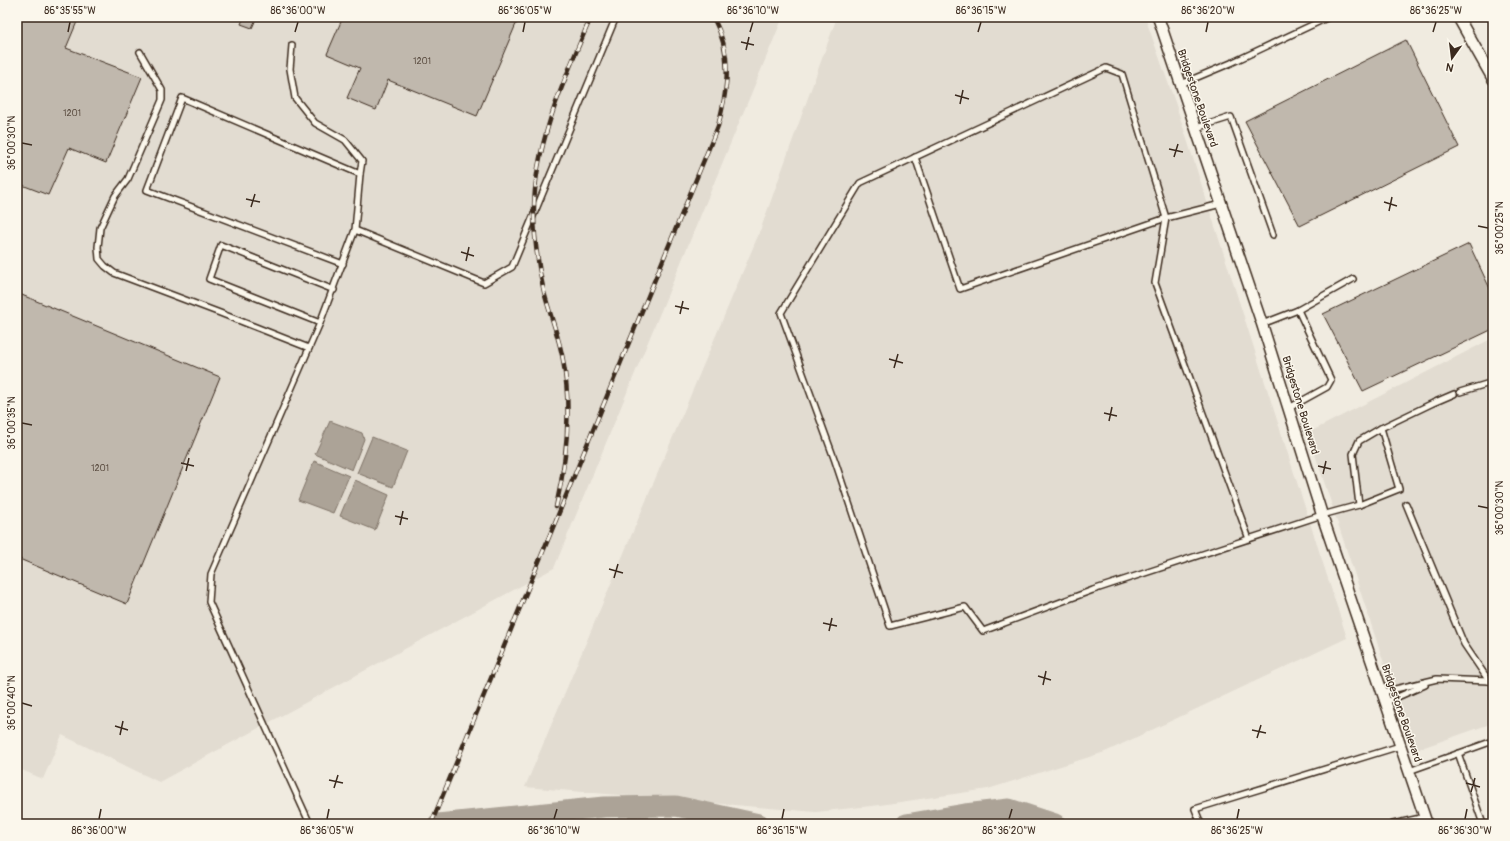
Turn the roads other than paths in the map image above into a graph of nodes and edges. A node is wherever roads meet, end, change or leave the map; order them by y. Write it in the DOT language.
graph roads {
  1 [pos="616,17"];
  2 [pos="1158,17"];
  3 [pos="1329,17"];
  4 [pos="1458,17"];
  5 [pos="292,45"];
  6 [pos="140,52"];
  7 [pos="1493,79"];
  8 [pos="1181,84"];
  9 [pos="1196,128"];
  10 [pos="915,157"];
  11 [pos="360,174"];
  12 [pos="1221,204"];
  13 [pos="1166,218"];
  14 [pos="356,230"];
  15 [pos="1273,235"];
  16 [pos="343,264"];
  17 [pos="1353,279"];
  18 [pos="334,290"];
  19 [pos="1298,310"];
  20 [pos="320,323"];
  21 [pos="1262,324"];
  22 [pos="309,348"];
  23 [pos="1493,382"];
  24 [pos="1460,392"];
  25 [pos="1454,394"];
  26 [pos="1289,408"];
  27 [pos="1381,428"];
  28 [pos="1406,504"];
  29 [pos="1359,505"];
  30 [pos="1322,515"];
  31 [pos="1249,539"];
  32 [pos="1437,679"];
  33 [pos="1491,681"];
  34 [pos="1384,697"];
  35 [pos="1493,741"];
  36 [pos="1400,746"];
  37 [pos="1458,753"];
  38 [pos="1409,771"];
  39 [pos="1426,821"];
  40 [pos="310,824"];
  41 [pos="1201,824"];
  42 [pos="1393,824"];
  43 [pos="1483,824"];
  1 -- 14 [label="lane"];
  2 -- 8 [label="street, Bridgestone Boulevard"];
  3 -- 8 [label="lane"];
  4 -- 7 [label="street"];
  5 -- 11 [label="lane"];
  6 -- 22 [label="lane"];
  8 -- 9 [label="street, Bridgestone Boulevard"];
  9 -- 12 [label="street, Bridgestone Boulevard"];
  9 -- 15 [label="lane"];
  10 -- 13 [label="lane"];
  10 -- 13 [label="lane"];
  10 -- 31 [label="lane"];
  11 -- 14 [label="lane"];
  11 -- 16 [label="lane"];
  12 -- 13 [label="lane"];
  12 -- 21 [label="street, Bridgestone Boulevard"];
  13 -- 31 [label="lane"];
  14 -- 16 [label="lane"];
  16 -- 18 [label="lane"];
  17 -- 19 [label="lane"];
  18 -- 20 [label="lane"];
  18 -- 20 [label="lane"];
  19 -- 21 [label="lane"];
  19 -- 26 [label="lane"];
  20 -- 22 [label="lane"];
  21 -- 26 [label="street, Bridgestone Boulevard"];
  22 -- 40 [label="lane"];
  23 -- 24 [label="lane"];
  25 -- 27 [label="lane"];
  26 -- 30 [label="street, Bridgestone Boulevard"];
  27 -- 29 [label="lane"];
  27 -- 29 [label="lane"];
  28 -- 33 [label="lane"];
  29 -- 30 [label="lane"];
  30 -- 31 [label="lane"];
  30 -- 34 [label="street, Bridgestone Boulevard"];
  32 -- 33 [label="lane"];
  32 -- 34 [label="lane"];
  32 -- 34 [label="lane"];
  34 -- 36 [label="street, Bridgestone Boulevard"];
  35 -- 37 [label="lane"];
  36 -- 38 [label="street, Bridgestone Boulevard"];
  36 -- 41 [label="lane"];
  37 -- 38 [label="lane"];
  37 -- 43 [label="lane"];
  38 -- 39 [label="street, Bridgestone Boulevard"];
  39 -- 42 [label="lane"];
}
